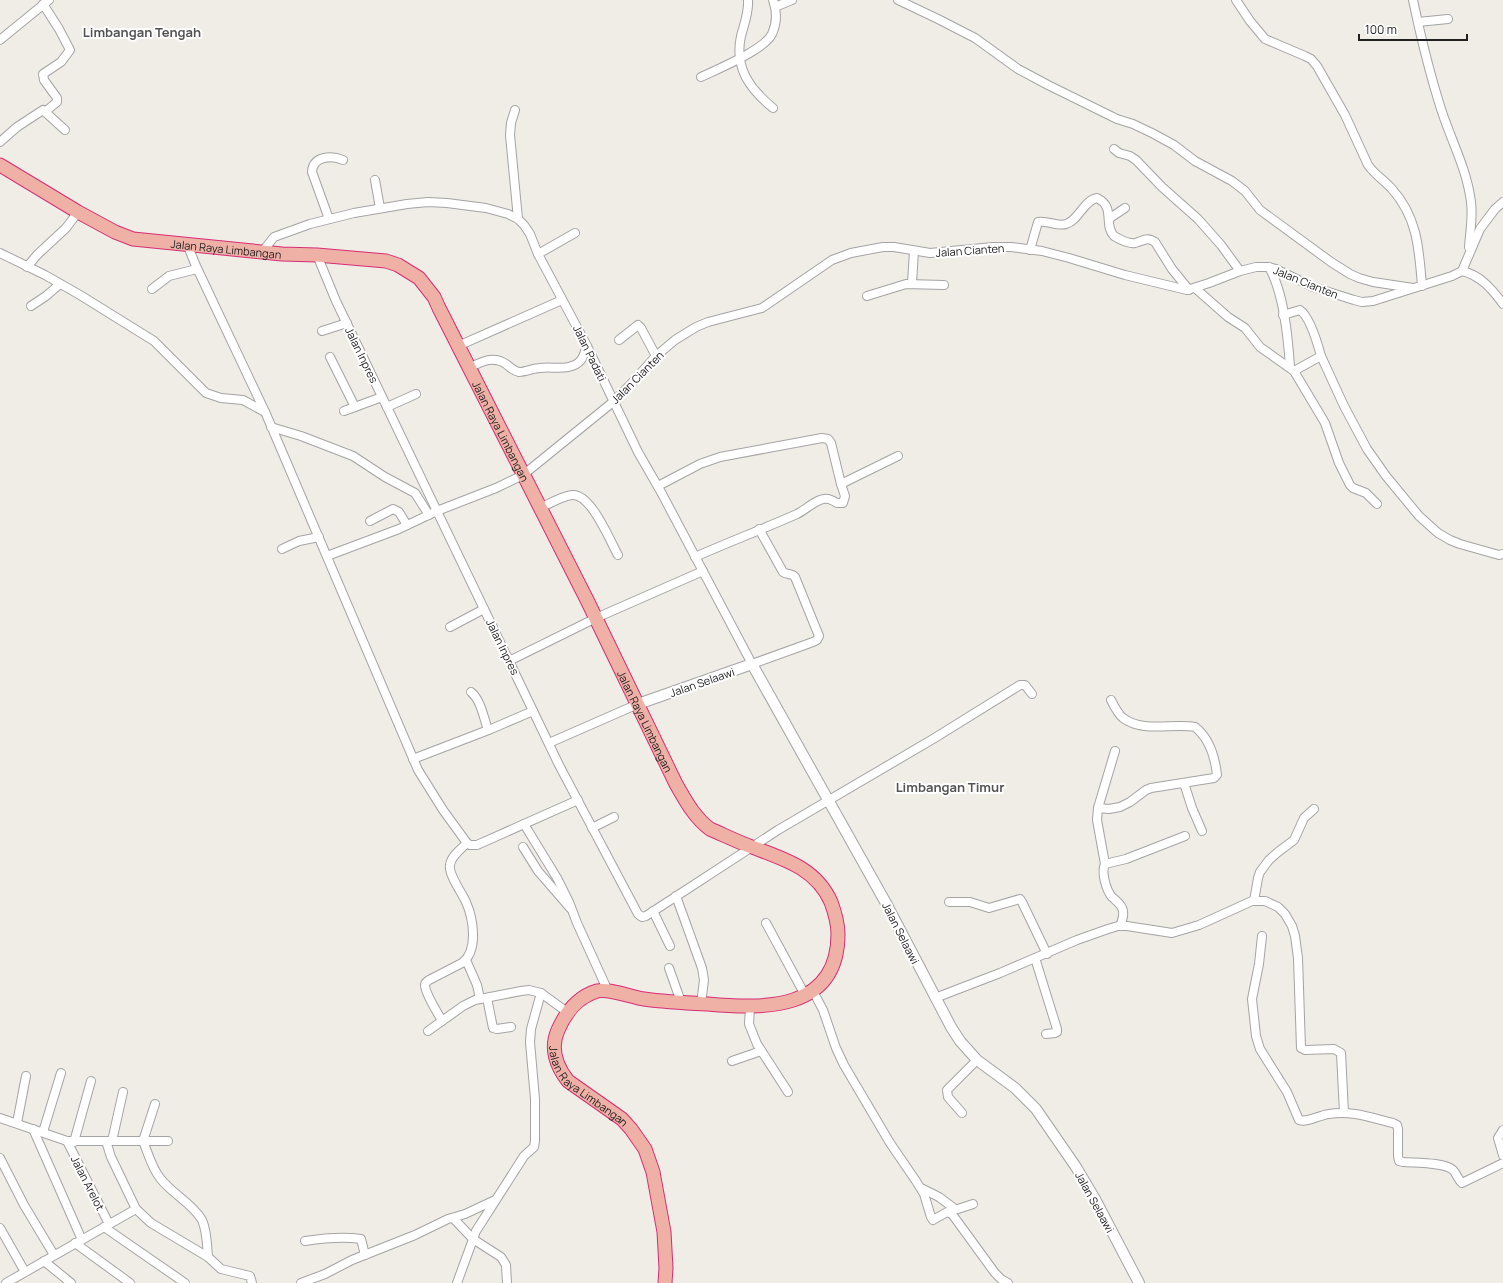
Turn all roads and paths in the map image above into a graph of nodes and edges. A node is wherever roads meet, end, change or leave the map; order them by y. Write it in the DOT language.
graph roads {
  1 [pos="748,0"];
  2 [pos="792,0"];
  3 [pos="898,0"];
  4 [pos="1236,0"];
  5 [pos="1413,0"];
  6 [pos="47,1"];
  7 [pos="774,3"];
  8 [pos="1448,19"];
  9 [pos="1418,22"];
  10 [pos="0,40"];
  11 [pos="739,58"];
  12 [pos="701,77"];
  13 [pos="773,108"];
  14 [pos="514,110"];
  15 [pos="46,111"];
  16 [pos="65,130"];
  17 [pos="0,142"];
  18 [pos="1114,149"];
  19 [pos="342,160"];
  20 [pos="0,165"];
  21 [pos="375,180"];
  22 [pos="1503,202"];
  23 [pos="380,208"];
  24 [pos="1126,208"];
  25 [pos="78,212"];
  26 [pos="1110,218"];
  27 [pos="329,219"];
  28 [pos="518,219"];
  29 [pos="576,233"];
  30 [pos="187,244"];
  31 [pos="1030,250"];
  32 [pos="263,251"];
  33 [pos="914,251"];
  34 [pos="0,253"];
  35 [pos="538,254"];
  36 [pos="317,255"];
  37 [pos="1467,260"];
  38 [pos="27,267"];
  39 [pos="1269,267"];
  40 [pos="197,269"];
  41 [pos="1240,271"];
  42 [pos="1462,271"];
  43 [pos="912,283"];
  44 [pos="60,284"];
  45 [pos="944,285"];
  46 [pos="1419,287"];
  47 [pos="152,289"];
  48 [pos="1192,289"];
  49 [pos="867,296"];
  50 [pos="562,300"];
  51 [pos="1503,304"];
  52 [pos="31,306"];
  53 [pos="1283,315"];
  54 [pos="347,323"];
  55 [pos="322,331"];
  56 [pos="619,340"];
  57 [pos="458,346"];
  58 [pos="587,346"];
  59 [pos="656,356"];
  60 [pos="1321,356"];
  61 [pos="330,357"];
  62 [pos="468,368"];
  63 [pos="1292,369"];
  64 [pos="416,394"];
  65 [pos="382,397"];
  66 [pos="613,402"];
  67 [pos="356,407"];
  68 [pos="387,407"];
  69 [pos="344,412"];
  70 [pos="266,413"];
  71 [pos="270,425"];
  72 [pos="898,456"];
  73 [pos="523,475"];
  74 [pos="841,484"];
  75 [pos="658,486"];
  76 [pos="1377,504"];
  77 [pos="540,508"];
  78 [pos="437,511"];
  79 [pos="429,515"];
  80 [pos="370,521"];
  81 [pos="407,525"];
  82 [pos="759,529"];
  83 [pos="319,537"];
  84 [pos="282,549"];
  85 [pos="1503,554"];
  86 [pos="618,555"];
  87 [pos="327,556"];
  88 [pos="695,557"];
  89 [pos="703,571"];
  90 [pos="484,609"];
  91 [pos="596,618"];
  92 [pos="450,627"];
  93 [pos="509,661"];
  94 [pos="752,664"];
  95 [pos="471,692"];
  96 [pos="1032,694"];
  97 [pos="1111,700"];
  98 [pos="638,704"];
  99 [pos="533,711"];
  100 [pos="488,730"];
  101 [pos="549,743"];
  102 [pos="1115,751"];
  103 [pos="413,759"];
  104 [pos="1184,783"];
  105 [pos="578,800"];
  106 [pos="830,800"];
  107 [pos="1098,808"];
  108 [pos="1314,809"];
  109 [pos="614,817"];
  110 [pos="524,824"];
  111 [pos="592,828"];
  112 [pos="1202,831"];
  113 [pos="1185,836"];
  114 [pos="467,843"];
  115 [pos="523,847"];
  116 [pos="751,847"];
  117 [pos="1105,864"];
  118 [pos="676,896"];
  119 [pos="1254,901"];
  120 [pos="950,902"];
  121 [pos="572,911"];
  122 [pos="653,911"];
  123 [pos="766,923"];
  124 [pos="1120,926"];
  125 [pos="1262,936"];
  126 [pos="670,946"];
  127 [pos="1047,954"];
  128 [pos="1035,958"];
  129 [pos="466,960"];
  130 [pos="669,968"];
  131 [pos="608,991"];
  132 [pos="541,993"];
  133 [pos="809,993"];
  134 [pos="484,998"];
  135 [pos="935,998"];
  136 [pos="681,1002"];
  137 [pos="701,1004"];
  138 [pos="750,1007"];
  139 [pos="567,1012"];
  140 [pos="442,1021"];
  141 [pos="511,1027"];
  142 [pos="428,1031"];
  143 [pos="1046,1034"];
  144 [pos="761,1051"];
  145 [pos="976,1060"];
  146 [pos="732,1061"];
  147 [pos="61,1073"];
  148 [pos="26,1076"];
  149 [pos="91,1081"];
  150 [pos="124,1092"];
  151 [pos="788,1092"];
  152 [pos="155,1104"];
  153 [pos="962,1113"];
  154 [pos="1344,1113"];
  155 [pos="0,1118"];
  156 [pos="17,1123"];
  157 [pos="33,1129"];
  158 [pos="1503,1130"];
  159 [pos="43,1132"];
  160 [pos="71,1141"];
  161 [pos="109,1141"];
  162 [pos="143,1141"];
  163 [pos="168,1141"];
  164 [pos="1503,1155"];
  165 [pos="0,1158"];
  166 [pos="1503,1163"];
  167 [pos="920,1188"];
  168 [pos="495,1200"];
  169 [pos="973,1204"];
  170 [pos="136,1209"];
  171 [pos="453,1218"];
  172 [pos="107,1226"];
  173 [pos="0,1228"];
  174 [pos="473,1239"];
  175 [pos="79,1241"];
  176 [pos="305,1241"];
  177 [pos="54,1255"];
  178 [pos="365,1255"];
  179 [pos="208,1257"];
  180 [pos="44,1261"];
  181 [pos="25,1272"];
  182 [pos="11,1282"];
  183 [pos="71,1283"];
  184 [pos="130,1283"];
  185 [pos="185,1283"];
  186 [pos="252,1283"];
  187 [pos="301,1283"];
  188 [pos="457,1283"];
  189 [pos="507,1283"];
  190 [pos="665,1283"];
  191 [pos="1008,1283"];
  192 [pos="1139,1283"];
  1 -- 11 [label="street"];
  2 -- 7 [label="street"];
  3 -- 46 [label="street"];
  4 -- 46 [label="street"];
  5 -- 9 [label="street"];
  6 -- 10 [label="street"];
  6 -- 15 [label="street"];
  7 -- 11 [label="street"];
  8 -- 9 [label="street"];
  9 -- 37 [label="street"];
  11 -- 12 [label="street"];
  11 -- 13 [label="street"];
  14 -- 28 [label="street"];
  15 -- 16 [label="street"];
  15 -- 17 [label="street"];
  18 -- 41 [label="street"];
  19 -- 27 [label="street"];
  20 -- 25 [label="highway, Jalan Raya Limbangan"];
  21 -- 23 [label="street"];
  22 -- 37 [label="street"];
  23 -- 27 [label="street"];
  23 -- 28 [label="street"];
  24 -- 26 [label="street"];
  25 -- 30 [label="highway, Jalan Raya Limbangan"];
  25 -- 38 [label="street"];
  26 -- 31 [label="street"];
  26 -- 48 [label="street"];
  27 -- 32 [label="street"];
  28 -- 35 [label="street, Jalan Padati"];
  29 -- 35 [label="street"];
  30 -- 32 [label="highway, Jalan Raya Limbangan"];
  30 -- 40 [label="street"];
  31 -- 33 [label="street, Jalan Cianten"];
  31 -- 48 [label="street, Jalan Cianten"];
  32 -- 36 [label="highway, Jalan Raya Limbangan"];
  33 -- 43 [label="street"];
  33 -- 59 [label="street, Jalan Cianten"];
  34 -- 38 [label="street"];
  35 -- 50 [label="street, Jalan Padati"];
  36 -- 54 [label="street, Jalan Inpres"];
  36 -- 57 [label="highway, Jalan Raya Limbangan"];
  37 -- 42 [label="street"];
  38 -- 44 [label="street"];
  39 -- 41 [label="street, Jalan Cianten"];
  39 -- 46 [label="street, Jalan Cianten"];
  39 -- 53 [label="street"];
  40 -- 47 [label="street"];
  40 -- 70 [label="street"];
  41 -- 48 [label="street, Jalan Cianten"];
  42 -- 46 [label="street, Jalan Cianten"];
  42 -- 51 [label="street"];
  43 -- 45 [label="street"];
  43 -- 49 [label="street"];
  44 -- 52 [label="street"];
  44 -- 70 [label="street"];
  48 -- 63 [label="street"];
  50 -- 57 [label="street"];
  50 -- 58 [label="street, Jalan Padati"];
  53 -- 60 [label="street"];
  53 -- 63 [label="street"];
  54 -- 55 [label="street"];
  54 -- 65 [label="street, Jalan Inpres"];
  56 -- 59 [label="street"];
  57 -- 62 [label="highway, Jalan Raya Limbangan"];
  58 -- 62 [label="street"];
  58 -- 66 [label="street, Jalan Padati"];
  59 -- 66 [label="street, Jalan Cianten"];
  60 -- 63 [label="street"];
  60 -- 85 [label="street"];
  61 -- 67 [label="street"];
  62 -- 73 [label="highway, Jalan Raya Limbangan"];
  63 -- 76 [label="street"];
  64 -- 68 [label="street"];
  65 -- 67 [label="street"];
  65 -- 68 [label="street, Jalan Inpres"];
  66 -- 73 [label="street, Jalan Cianten"];
  66 -- 75 [label="street, Jalan Padati"];
  67 -- 69 [label="street"];
  68 -- 78 [label="street, Jalan Inpres"];
  70 -- 71 [label="street"];
  71 -- 79 [label="street"];
  71 -- 83 [label="street"];
  72 -- 74 [label="street"];
  73 -- 77 [label="highway, Jalan Raya Limbangan"];
  73 -- 78 [label="street, Jalan Cianten"];
  74 -- 75 [label="street"];
  74 -- 82 [label="street"];
  75 -- 88 [label="street, Jalan Padati"];
  77 -- 86 [label="street"];
  77 -- 91 [label="highway, Jalan Raya Limbangan"];
  78 -- 79 [label="street, Jalan Cianten"];
  78 -- 90 [label="street, Jalan Inpres"];
  79 -- 81 [label="street, Jalan Cianten"];
  80 -- 81 [label="street"];
  81 -- 87 [label="street, Jalan Cianten"];
  82 -- 88 [label="street"];
  82 -- 94 [label="street"];
  83 -- 84 [label="street"];
  83 -- 87 [label="street"];
  87 -- 103 [label="street"];
  88 -- 89 [label="street, Jalan Padati"];
  89 -- 91 [label="street"];
  89 -- 94 [label="street, Jalan Padati"];
  90 -- 92 [label="street"];
  90 -- 93 [label="street, Jalan Inpres"];
  91 -- 93 [label="street"];
  91 -- 98 [label="highway, Jalan Raya Limbangan"];
  93 -- 99 [label="street, Jalan Inpres"];
  94 -- 98 [label="street, Jalan Selaawi"];
  94 -- 106 [label="street, Jalan Selaawi"];
  95 -- 100 [label="street"];
  96 -- 106 [label="street"];
  97 -- 104 [label="street"];
  98 -- 101 [label="street"];
  98 -- 116 [label="highway, Jalan Raya Limbangan"];
  99 -- 100 [label="street"];
  99 -- 101 [label="street, Jalan Inpres"];
  100 -- 103 [label="street"];
  101 -- 105 [label="street, Jalan Inpres"];
  102 -- 107 [label="street"];
  103 -- 114 [label="street"];
  104 -- 107 [label="street"];
  104 -- 112 [label="street"];
  105 -- 110 [label="street"];
  105 -- 111 [label="street, Jalan Inpres"];
  106 -- 116 [label="street"];
  106 -- 135 [label="street, Jalan Selaawi"];
  107 -- 117 [label="street"];
  108 -- 119 [label="street"];
  109 -- 111 [label="street"];
  110 -- 114 [label="street"];
  110 -- 121 [label="street"];
  111 -- 122 [label="street, Jalan Inpres"];
  113 -- 117 [label="street"];
  114 -- 129 [label="street"];
  115 -- 121 [label="street"];
  116 -- 118 [label="street"];
  116 -- 133 [label="highway, Jalan Raya Limbangan"];
  117 -- 124 [label="street"];
  118 -- 122 [label="street"];
  118 -- 137 [label="street"];
  119 -- 124 [label="street"];
  119 -- 154 [label="street"];
  120 -- 127 [label="street"];
  121 -- 131 [label="street"];
  122 -- 126 [label="street"];
  123 -- 133 [label="street"];
  124 -- 127 [label="street"];
  125 -- 154 [label="street"];
  127 -- 128 [label="street"];
  128 -- 135 [label="street"];
  128 -- 143 [label="street"];
  129 -- 134 [label="street"];
  129 -- 140 [label="street"];
  130 -- 136 [label="street"];
  131 -- 136 [label="highway, Jalan Raya Limbangan"];
  131 -- 139 [label="highway, Jalan Raya Limbangan"];
  132 -- 134 [label="street"];
  132 -- 139 [label="street"];
  132 -- 168 [label="street"];
  133 -- 138 [label="highway, Jalan Raya Limbangan"];
  133 -- 167 [label="street"];
  134 -- 140 [label="street"];
  134 -- 141 [label="street"];
  135 -- 145 [label="street, Jalan Selaawi"];
  136 -- 137 [label="highway, Jalan Raya Limbangan"];
  137 -- 138 [label="highway, Jalan Raya Limbangan"];
  138 -- 144 [label="street"];
  139 -- 190 [label="highway, Jalan Raya Limbangan"];
  140 -- 142 [label="street"];
  144 -- 146 [label="street"];
  144 -- 151 [label="street"];
  145 -- 153 [label="street"];
  145 -- 192 [label="street, Jalan Selaawi"];
  147 -- 159 [label="street"];
  148 -- 156 [label="street"];
  149 -- 160 [label="street"];
  150 -- 161 [label="street"];
  152 -- 162 [label="street"];
  154 -- 166 [label="street"];
  155 -- 156 [label="street"];
  156 -- 157 [label="street"];
  157 -- 159 [label="street"];
  157 -- 175 [label="street"];
  158 -- 164 [label="street"];
  159 -- 160 [label="street"];
  160 -- 161 [label="street"];
  160 -- 172 [label="street, Jalan Arelot"];
  161 -- 162 [label="street"];
  161 -- 170 [label="street"];
  162 -- 163 [label="street"];
  162 -- 179 [label="street"];
  165 -- 177 [label="street"];
  167 -- 169 [label="street"];
  167 -- 191 [label="street"];
  168 -- 171 [label="street"];
  168 -- 174 [label="street"];
  170 -- 172 [label="street"];
  170 -- 179 [label="street"];
  171 -- 174 [label="street"];
  171 -- 178 [label="street"];
  172 -- 175 [label="street"];
  172 -- 185 [label="street"];
  173 -- 181 [label="street"];
  174 -- 188 [label="street"];
  174 -- 189 [label="street"];
  175 -- 177 [label="street"];
  175 -- 184 [label="street"];
  176 -- 178 [label="street"];
  177 -- 180 [label="street"];
  178 -- 187 [label="street"];
  179 -- 186 [label="street"];
  180 -- 181 [label="street"];
  180 -- 183 [label="street"];
  181 -- 182 [label="street"];
}
